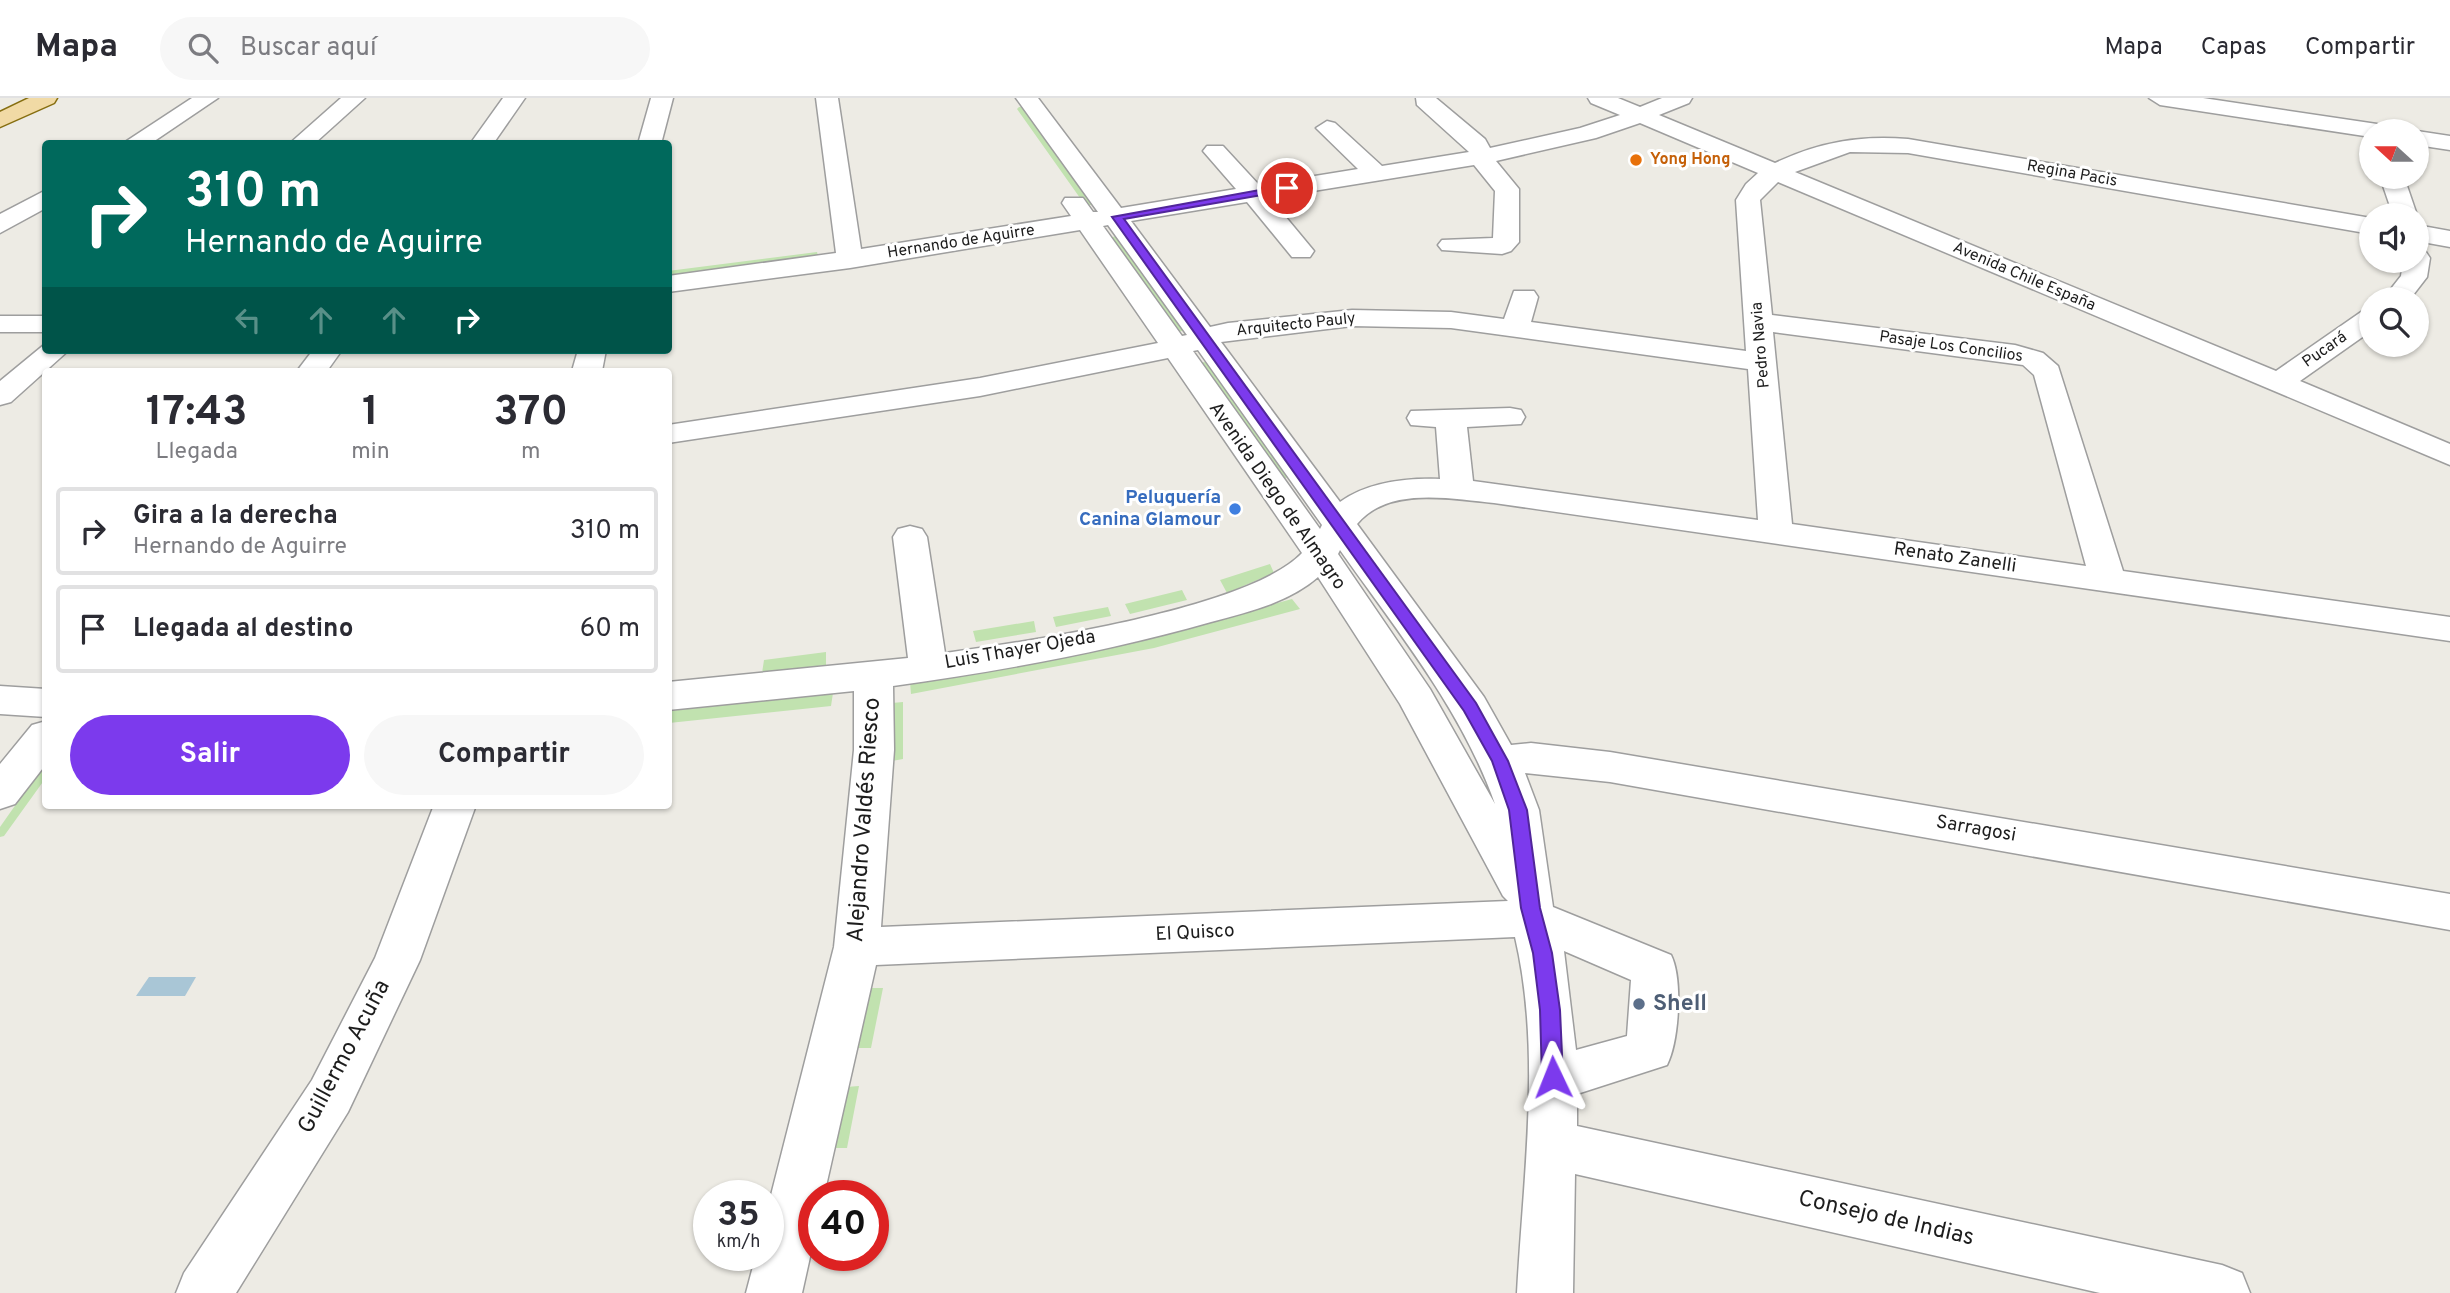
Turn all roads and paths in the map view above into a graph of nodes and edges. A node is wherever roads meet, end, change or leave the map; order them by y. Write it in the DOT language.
graph roads {
  1 [pos="15,98"];
  2 [pos="46,98"];
  3 [pos="207,98"];
  4 [pos="354,98"];
  5 [pos="514,98"];
  6 [pos="662,98"];
  7 [pos="827,98"];
  8 [pos="1059,98"];
  9 [pos="1599,98"];
  10 [pos="1681,98"];
  11 [pos="2160,98"];
  12 [pos="1426,100"];
  13 [pos="1021,102"];
  14 [pos="0,105"];
  15 [pos="0,120"];
  16 [pos="1647,121"];
  17 [pos="2359,122"];
  18 [pos="1327,128"];
  19 [pos="1570,137"];
  20 [pos="1029,139"];
  21 [pos="139,140"];
  22 [pos="305,140"];
  23 [pos="484,140"];
  24 [pos="650,140"];
  25 [pos="2429,140"];
  26 [pos="2450,143"];
  27 [pos="1215,151"];
  28 [pos="1482,155"];
  29 [pos="1776,172"];
  30 [pos="1376,173"];
  31 [pos="1060,184"];
  32 [pos="1253,194"];
  33 [pos="42,199"];
  34 [pos="1102,220"];
  35 [pos="2359,224"];
  36 [pos="0,225"];
  37 [pos="2429,235"];
  38 [pos="2450,239"];
  39 [pos="1451,245"];
  40 [pos="1301,251"];
  41 [pos="850,260"];
  42 [pos="672,283"];
  43 [pos="1524,296"];
  44 [pos="1758,321"];
  45 [pos="0,324"];
  46 [pos="42,324"];
  47 [pos="2359,326"];
  48 [pos="1515,328"];
  49 [pos="1189,343"];
  50 [pos="50,354"];
  51 [pos="1763,362"];
  52 [pos="2279,383"];
  53 [pos="0,396"];
  54 [pos="1510,417"];
  55 [pos="672,433"];
  56 [pos="2450,455"];
  57 [pos="1311,484"];
  58 [pos="1459,491"];
  59 [pos="1372,495"];
  60 [pos="1776,532"];
  61 [pos="910,537"];
  62 [pos="1330,540"];
  63 [pos="2108,580"];
  64 [pos="2450,629"];
  65 [pos="928,667"];
  66 [pos="875,673"];
  67 [pos="672,696"];
  68 [pos="0,700"];
  69 [pos="42,703"];
  70 [pos="42,740"];
  71 [pos="1500,761"];
  72 [pos="0,793"];
  73 [pos="454,809"];
  74 [pos="2450,912"];
  75 [pos="1532,913"];
  76 [pos="857,947"];
  77 [pos="1553,1077"];
  78 [pos="1551,1144"];
  79 [pos="204,1293"];
  80 [pos="774,1293"];
  81 [pos="1545,1293"];
  82 [pos="2222,1293"];
  1 -- 14 [label="main road"];
  2 -- 15 [label="main road"];
  3 -- 21 [label="street"];
  4 -- 22 [label="street"];
  5 -- 23 [label="street"];
  6 -- 24 [label="street"];
  7 -- 41 [label="street"];
  8 -- 13 [label="street"];
  9 -- 16 [label="street"];
  10 -- 16 [label="street, Hernando de Aguirre"];
  11 -- 17 [label="street"];
  12 -- 28 [label="street"];
  13 -- 20 [label="street"];
  13 -- 34 [label="street, Avenida Diego de Almagro"];
  16 -- 19 [label="street, Hernando de Aguirre"];
  16 -- 19 [label="street"];
  16 -- 29 [label="street, Avenida Chile España"];
  18 -- 30 [label="street"];
  19 -- 28 [label="street, Hernando de Aguirre"];
  25 -- 26 [label="street"];
  27 -- 32 [label="street"];
  28 -- 30 [label="street, Hernando de Aguirre"];
  28 -- 39 [label="street"];
  29 -- 35 [label="street, Regina Pacis"];
  29 -- 44 [label="street, Pedro Navia"];
  29 -- 52 [label="street, Avenida Chile España"];
  30 -- 32 [label="street, Hernando de Aguirre"];
  31 -- 34 [label="street, Avenida Diego de Almagro"];
  32 -- 34 [label="street, Hernando de Aguirre"];
  32 -- 40 [label="street"];
  33 -- 36 [label="street"];
  34 -- 41 [label="street, Hernando de Aguirre"];
  34 -- 49 [label="street, Avenida Diego de Almagro"];
  37 -- 38 [label="street"];
  41 -- 42 [label="street, Hernando de Aguirre"];
  43 -- 48 [label="street"];
  44 -- 51 [label="street, Pedro Navia"];
  44 -- 63 [label="street, Pasaje Los Concilios"];
  45 -- 46 [label="street"];
  47 -- 52 [label="street, Pucará"];
  48 -- 49 [label="street, Arquitecto Pauly"];
  48 -- 51 [label="street, Arquitecto Pauly"];
  49 -- 55 [label="street, Arquitecto Pauly"];
  49 -- 57 [label="street, Avenida Diego de Almagro"];
  49 -- 62 [label="street, Avenida Diego de Almagro"];
  50 -- 53 [label="street"];
  51 -- 60 [label="street, Pedro Navia"];
  52 -- 56 [label="street, Avenida Chile España"];
  54 -- 58 [label="street"];
  57 -- 59 [label="street, Renato Zanelli"];
  57 -- 62 [label="street, Avenida Diego de Almagro"];
  58 -- 59 [label="street, Renato Zanelli"];
  58 -- 60 [label="street, Renato Zanelli"];
  59 -- 62 [label="street"];
  60 -- 63 [label="street, Renato Zanelli"];
  61 -- 65 [label="street"];
  62 -- 65 [label="street, Luis Thayer Ojeda"];
  62 -- 71 [label="street, Avenida Diego de Almagro"];
  62 -- 75 [label="street, Avenida Diego de Almagro"];
  63 -- 64 [label="street, Renato Zanelli"];
  65 -- 66 [label="street, Luis Thayer Ojeda"];
  66 -- 67 [label="street, Luis Thayer Ojeda"];
  66 -- 76 [label="street, Alejandro Valdés Riesco"];
  68 -- 69 [label="street"];
  70 -- 72 [label="street"];
  71 -- 74 [label="street, Sarragosi"];
  71 -- 75 [label="street, Avenida Diego de Almagro"];
  73 -- 79 [label="street, Guillermo Acuña"];
  75 -- 76 [label="street, El Quisco"];
  75 -- 77 [label="street, Avenida Diego de Almagro"];
  75 -- 77 [label="street"];
  76 -- 80 [label="street, Alejandro Valdés Riesco"];
  77 -- 78 [label="street, Avenida Diego de Almagro"];
  78 -- 81 [label="street, Avenida Diego de Almagro"];
  78 -- 82 [label="street, Consejo de Indias"];
}
